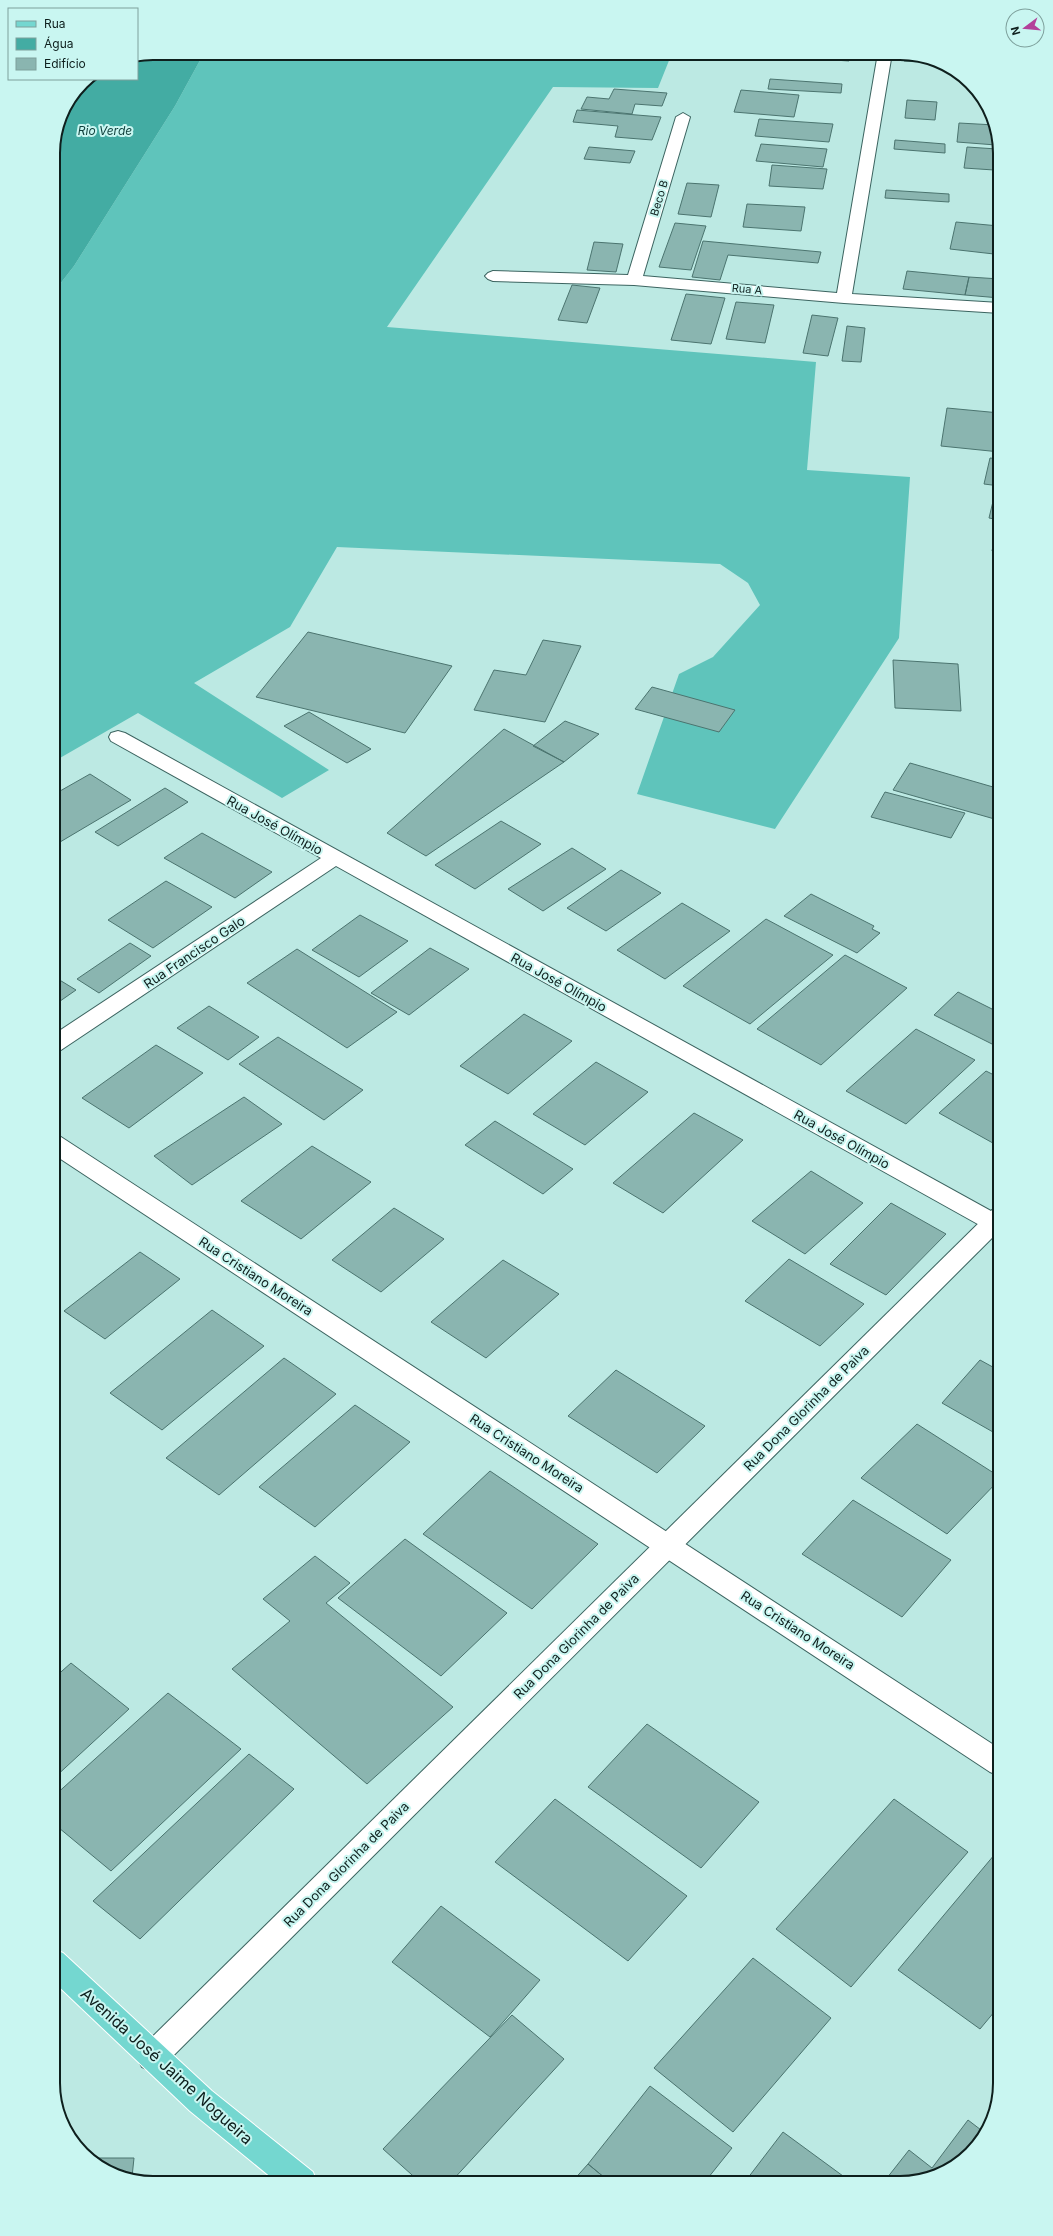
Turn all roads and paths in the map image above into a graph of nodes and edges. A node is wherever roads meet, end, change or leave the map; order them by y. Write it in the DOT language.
graph roads {
  1 [pos="884,60"];
  2 [pos="683,117"];
  3 [pos="493,276"];
  4 [pos="634,280"];
  5 [pos="844,298"];
  6 [pos="993,308"];
  7 [pos="118,736"];
  8 [pos="334,858"];
  9 [pos="60,1040"];
  10 [pos="60,1149"];
  11 [pos="993,1219"];
  12 [pos="993,1227"];
  13 [pos="668,1544"];
  14 [pos="993,1759"];
  15 [pos="60,1969"];
  16 [pos="152,2057"];
  17 [pos="293,2176"];
  1 -- 5 [label="street"];
  2 -- 4 [label="street, Beco B"];
  3 -- 4 [label="street, Rua A"];
  4 -- 5 [label="street, Rua A"];
  5 -- 6 [label="street, Rua A"];
  7 -- 8 [label="street, Rua José Olímpio"];
  8 -- 9 [label="street, Rua Francisco Galo"];
  8 -- 11 [label="street, Rua José Olímpio"];
  10 -- 13 [label="street, Rua Cristiano Moreira"];
  12 -- 13 [label="street, Rua Dona Glorinha de Paiva"];
  13 -- 14 [label="street, Rua Cristiano Moreira"];
  13 -- 16 [label="street, Rua Dona Glorinha de Paiva"];
  15 -- 16 [label="main road, Avenida José Jaime Nogueira"];
  16 -- 17 [label="main road, Avenida José Jaime Nogueira"];
}
